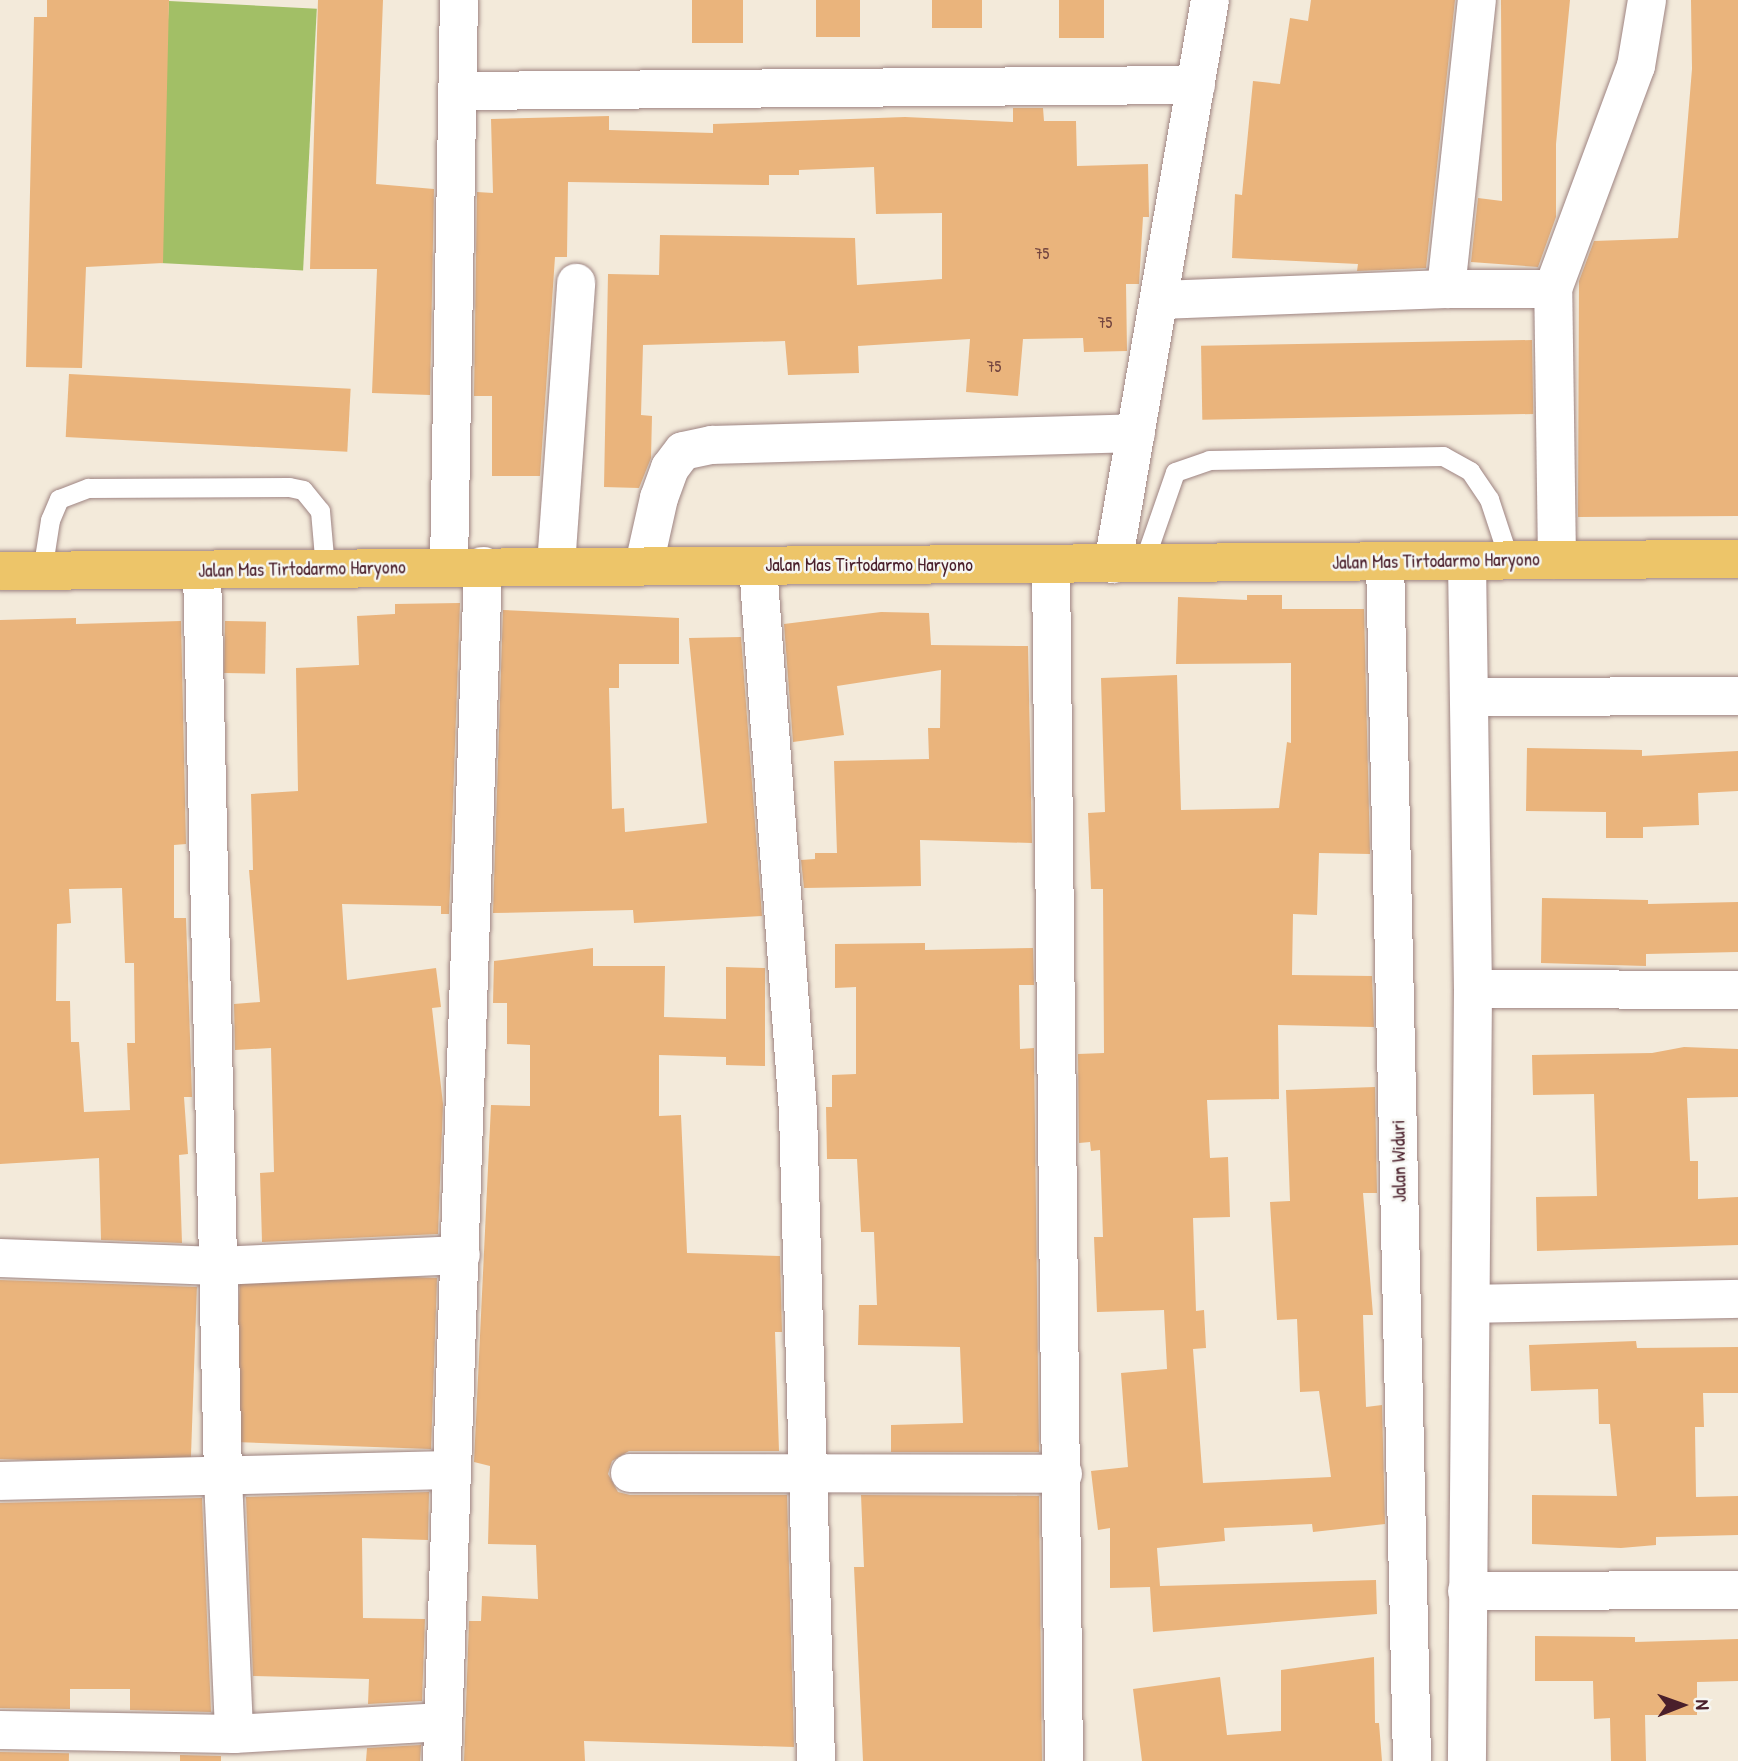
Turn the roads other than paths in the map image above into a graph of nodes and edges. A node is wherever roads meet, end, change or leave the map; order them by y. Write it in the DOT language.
graph roads {
  1 [pos="459,0"];
  2 [pos="1210,0"];
  3 [pos="1477,0"];
  4 [pos="1647,0"];
  5 [pos="1196,85"];
  6 [pos="458,91"];
  7 [pos="576,282"];
  8 [pos="1446,289"];
  9 [pos="1553,289"];
  10 [pos="1160,300"];
  11 [pos="1136,433"];
  12 [pos="1738,559"];
  13 [pos="1509,560"];
  14 [pos="1557,560"];
  15 [pos="1385,561"];
  16 [pos="1467,561"];
  17 [pos="1128,564"];
  18 [pos="556,565"];
  19 [pos="644,565"];
  20 [pos="1051,565"];
  21 [pos="466,566"];
  22 [pos="758,566"];
  23 [pos="325,568"];
  24 [pos="0,571"];
  25 [pos="42,571"];
  26 [pos="202,571"];
  27 [pos="1738,696"];
  28 [pos="1469,697"];
  29 [pos="1473,989"];
  30 [pos="1738,990"];
  31 [pos="461,1255"];
  32 [pos="0,1258"];
  33 [pos="218,1266"];
  34 [pos="1738,1299"];
  35 [pos="1471,1304"];
  36 [pos="451,1471"];
  37 [pos="630,1472"];
  38 [pos="1063,1474"];
  39 [pos="809,1475"];
  40 [pos="223,1478"];
  41 [pos="0,1481"];
  42 [pos="1738,1590"];
  43 [pos="1467,1591"];
  44 [pos="443,1722"];
  45 [pos="0,1730"];
  46 [pos="234,1734"];
  47 [pos="442,1761"];
  48 [pos="816,1761"];
  49 [pos="1064,1761"];
  50 [pos="1412,1761"];
  51 [pos="1467,1761"];
  1 -- 6 [label="street"];
  2 -- 5 [label="street"];
  3 -- 8 [label="street"];
  4 -- 9 [label="street"];
  5 -- 6 [label="street"];
  5 -- 10 [label="street"];
  6 -- 21 [label="street"];
  7 -- 18 [label="street"];
  8 -- 9 [label="street"];
  8 -- 10 [label="street"];
  9 -- 14 [label="street"];
  10 -- 11 [label="street"];
  11 -- 17 [label="street"];
  11 -- 19 [label="street"];
  12 -- 14 [label="highway, Jalan Mas Tirtodarmo Haryono"];
  13 -- 14 [label="highway, Jalan Mas Tirtodarmo Haryono"];
  13 -- 16 [label="highway, Jalan Mas Tirtodarmo Haryono"];
  13 -- 17 [label="lane"];
  15 -- 16 [label="highway, Jalan Mas Tirtodarmo Haryono"];
  15 -- 17 [label="highway, Jalan Mas Tirtodarmo Haryono"];
  15 -- 50 [label="street, Jalan Widuri"];
  16 -- 28 [label="street"];
  17 -- 20 [label="highway, Jalan Mas Tirtodarmo Haryono"];
  18 -- 19 [label="highway, Jalan Mas Tirtodarmo Haryono"];
  18 -- 21 [label="highway, Jalan Mas Tirtodarmo Haryono"];
  19 -- 22 [label="highway, Jalan Mas Tirtodarmo Haryono"];
  20 -- 22 [label="highway, Jalan Mas Tirtodarmo Haryono"];
  20 -- 38 [label="street"];
  21 -- 23 [label="highway, Jalan Mas Tirtodarmo Haryono"];
  21 -- 31 [label="street"];
  22 -- 39 [label="street"];
  23 -- 25 [label="lane"];
  23 -- 26 [label="highway, Jalan Mas Tirtodarmo Haryono"];
  24 -- 25 [label="highway, Jalan Mas Tirtodarmo Haryono"];
  25 -- 26 [label="highway, Jalan Mas Tirtodarmo Haryono"];
  26 -- 33 [label="street"];
  27 -- 28 [label="street"];
  28 -- 29 [label="street"];
  29 -- 30 [label="street"];
  29 -- 35 [label="street"];
  31 -- 33 [label="street"];
  31 -- 36 [label="street"];
  32 -- 33 [label="street"];
  33 -- 40 [label="street"];
  34 -- 35 [label="street"];
  35 -- 43 [label="street"];
  36 -- 40 [label="street"];
  36 -- 44 [label="street"];
  37 -- 39 [label="street"];
  38 -- 39 [label="street"];
  38 -- 49 [label="street"];
  39 -- 48 [label="street"];
  40 -- 41 [label="street"];
  40 -- 46 [label="street"];
  42 -- 43 [label="street"];
  43 -- 51 [label="street"];
  44 -- 46 [label="street"];
  44 -- 47 [label="street"];
  45 -- 46 [label="street"];
}
